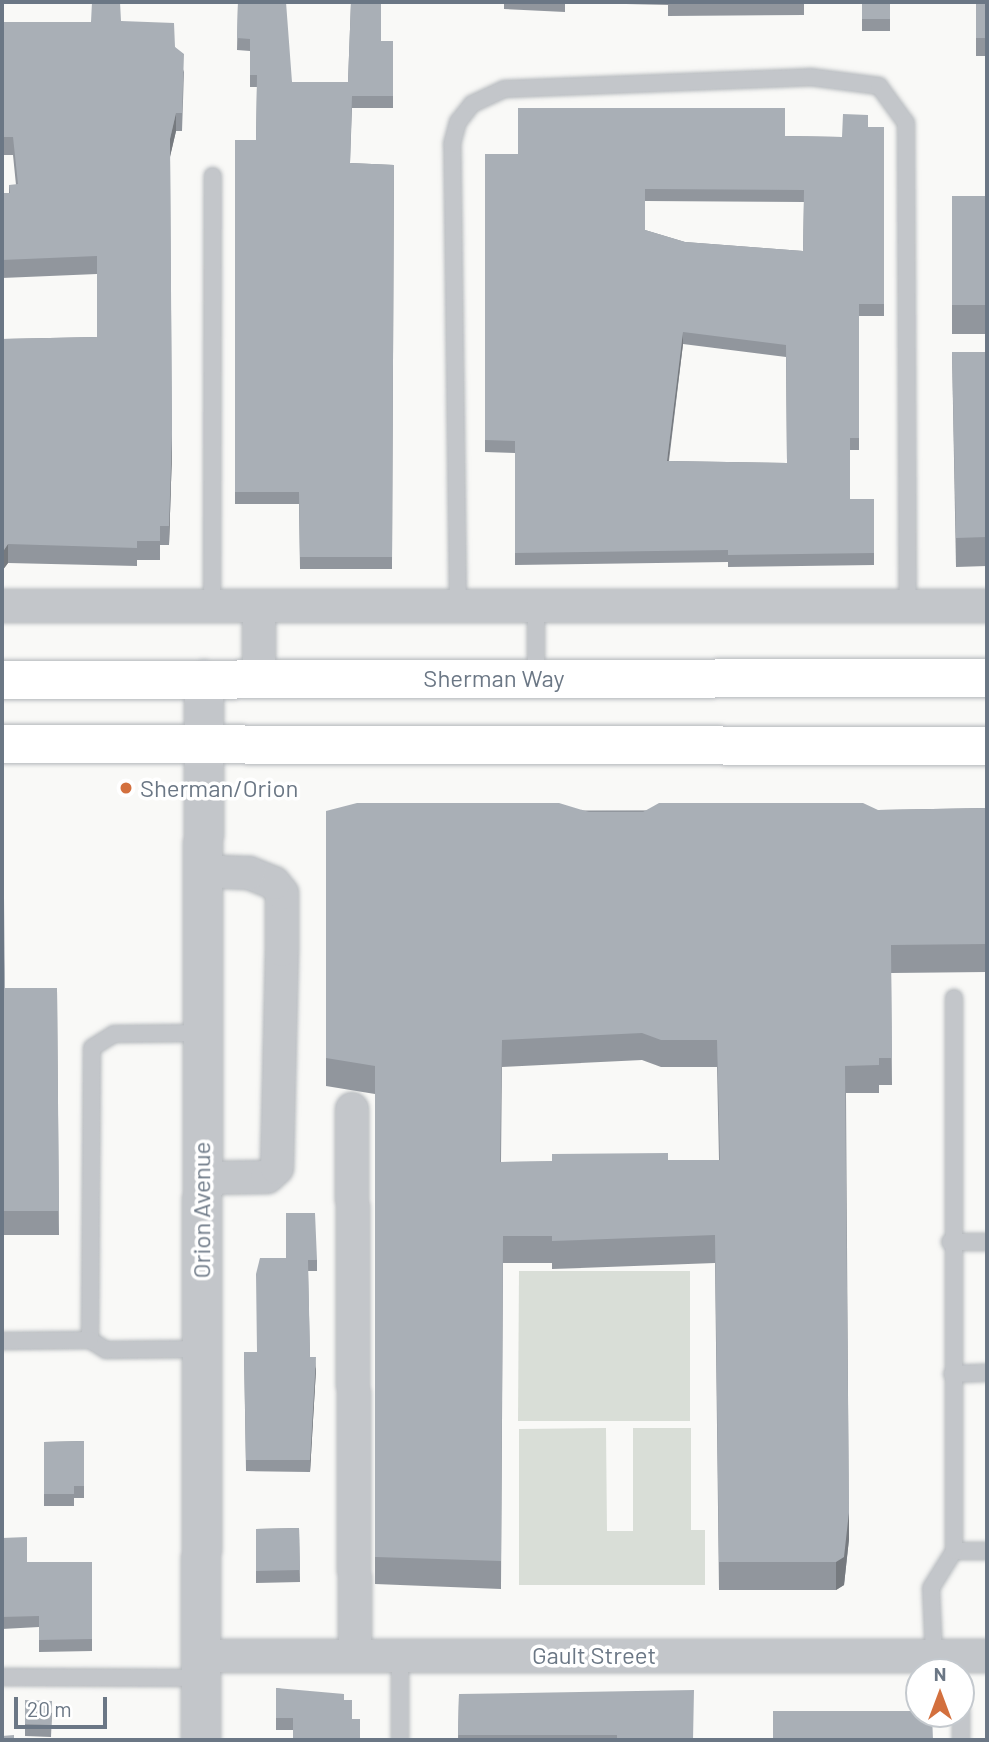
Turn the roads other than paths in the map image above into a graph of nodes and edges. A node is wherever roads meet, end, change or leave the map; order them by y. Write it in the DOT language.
graph roads {
  1 [pos="213,176"];
  2 [pos="2,606"];
  3 [pos="458,606"];
  4 [pos="536,606"];
  5 [pos="908,606"];
  6 [pos="987,606"];
  7 [pos="259,607"];
  8 [pos="212,608"];
  9 [pos="259,678"];
  10 [pos="536,678"];
  11 [pos="987,678"];
  12 [pos="204,679"];
  13 [pos="2,680"];
  14 [pos="203,743"];
  15 [pos="2,744"];
  16 [pos="987,746"];
  17 [pos="202,872"];
  18 [pos="954,998"];
  19 [pos="200,1033"];
  20 [pos="352,1109"];
  21 [pos="201,1178"];
  22 [pos="950,1242"];
  23 [pos="987,1242"];
  24 [pos="90,1340"];
  25 [pos="2,1341"];
  26 [pos="201,1349"];
  27 [pos="987,1373"];
  28 [pos="952,1374"];
  29 [pos="987,1551"];
  30 [pos="954,1552"];
  31 [pos="355,1655"];
  32 [pos="400,1655"];
  33 [pos="959,1658"];
  34 [pos="905,1660"];
  35 [pos="201,1667"];
  36 [pos="2,1677"];
  37 [pos="201,1740"];
  38 [pos="400,1740"];
  1 -- 8 [label="lane"];
  2 -- 8 [label="street"];
  3 -- 4 [label="street"];
  3 -- 5 [label="lane"];
  3 -- 7 [label="street"];
  4 -- 5 [label="street"];
  4 -- 10 [label="lane"];
  5 -- 6 [label="street"];
  7 -- 8 [label="street"];
  7 -- 9 [label="street"];
  9 -- 10 [label="main road, Sherman Way"];
  9 -- 12 [label="main road, Sherman Way"];
  10 -- 11 [label="main road, Sherman Way"];
  12 -- 13 [label="main road, Sherman Way"];
  12 -- 14 [label="street, Orion Avenue"];
  14 -- 15 [label="main road"];
  14 -- 16 [label="main road"];
  14 -- 17 [label="street, Orion Avenue"];
  17 -- 19 [label="street, Orion Avenue"];
  17 -- 21 [label="street"];
  18 -- 22 [label="lane"];
  19 -- 21 [label="street, Orion Avenue"];
  19 -- 24 [label="lane"];
  20 -- 31 [label="street"];
  21 -- 26 [label="street, Orion Avenue"];
  22 -- 23 [label="lane"];
  22 -- 28 [label="lane"];
  24 -- 25 [label="lane"];
  24 -- 26 [label="lane"];
  26 -- 35 [label="street, Orion Avenue"];
  27 -- 28 [label="lane"];
  28 -- 30 [label="lane"];
  29 -- 30 [label="lane"];
  30 -- 33 [label="lane"];
  31 -- 32 [label="street, Gault Street"];
  31 -- 35 [label="street, Gault Street"];
  32 -- 34 [label="street, Gault Street"];
  32 -- 38 [label="lane"];
  35 -- 36 [label="lane"];
  35 -- 37 [label="street, Orion Avenue"];
}
